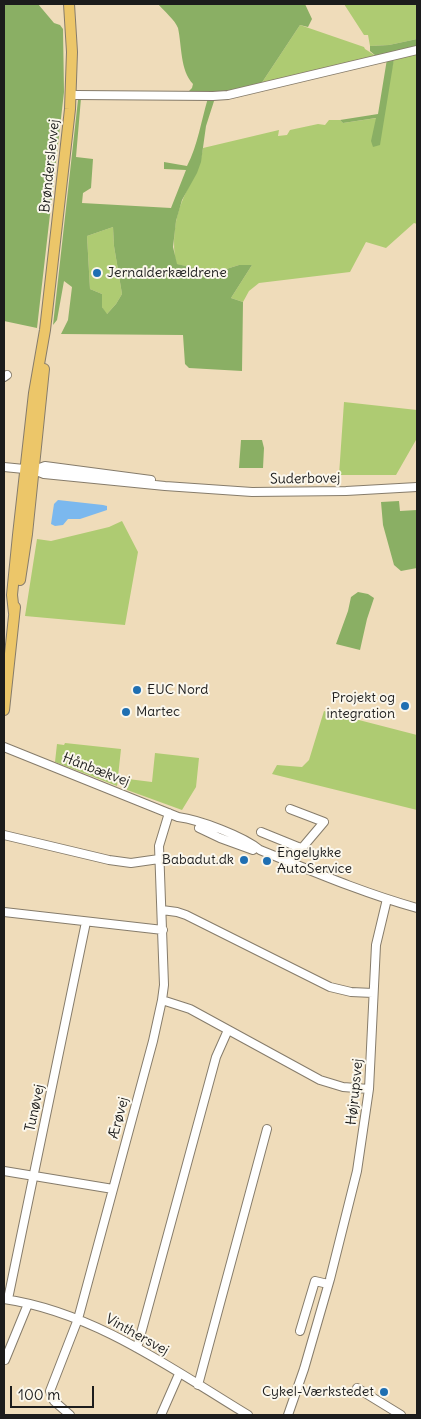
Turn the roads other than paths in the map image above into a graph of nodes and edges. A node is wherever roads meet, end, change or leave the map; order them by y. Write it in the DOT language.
graph roads {
  1 [pos="68,4"];
  2 [pos="417,50"];
  3 [pos="76,95"];
  4 [pos="4,467"];
  5 [pos="30,470"];
  6 [pos="417,487"];
  7 [pos="4,710"];
  8 [pos="4,747"];
  9 [pos="290,809"];
  10 [pos="169,813"];
  11 [pos="261,832"];
  12 [pos="4,835"];
  13 [pos="298,847"];
  14 [pos="159,859"];
  15 [pos="291,862"];
  16 [pos="387,899"];
  17 [pos="417,908"];
  18 [pos="162,910"];
  19 [pos="4,912"];
  20 [pos="86,922"];
  21 [pos="163,930"];
  22 [pos="373,993"];
  23 [pos="162,1000"];
  24 [pos="228,1030"];
  25 [pos="369,1089"];
  26 [pos="267,1129"];
  27 [pos="4,1171"];
  28 [pos="34,1175"];
  29 [pos="113,1189"];
  30 [pos="328,1284"];
  31 [pos="6,1299"];
  32 [pos="28,1304"];
  33 [pos="78,1319"];
  34 [pos="300,1331"];
  35 [pos="138,1348"];
  36 [pos="5,1360"];
  37 [pos="179,1374"];
  38 [pos="198,1384"];
  39 [pos="356,1388"];
  40 [pos="70,1415"];
  41 [pos="161,1415"];
  42 [pos="248,1415"];
  43 [pos="288,1415"];
  44 [pos="402,1415"];
  1 -- 5 [label="main road, Brønderslevvej"];
  2 -- 3 [label="street"];
  4 -- 5 [label="street, Suderbovej"];
  5 -- 6 [label="street, Suderbovej"];
  5 -- 7 [label="main road, Brønderslevvej"];
  8 -- 10 [label="street, Hånbækvej"];
  9 -- 13 [label="street"];
  10 -- 14 [label="street, Ærøvej"];
  10 -- 15 [label="street, Hånbækvej"];
  11 -- 13 [label="street"];
  12 -- 14 [label="street"];
  13 -- 15 [label="street"];
  14 -- 18 [label="street, Ærøvej"];
  15 -- 16 [label="street, Hånbækvej"];
  16 -- 17 [label="street, Hånbækvej"];
  16 -- 22 [label="street, Højrupsvej"];
  18 -- 21 [label="street, Ærøvej"];
  18 -- 22 [label="street"];
  19 -- 20 [label="street"];
  20 -- 21 [label="street"];
  20 -- 28 [label="street, Tunøvej"];
  21 -- 23 [label="street, Ærøvej"];
  22 -- 25 [label="street, Højrupsvej"];
  23 -- 24 [label="street"];
  23 -- 29 [label="street, Ærøvej"];
  24 -- 25 [label="street"];
  24 -- 35 [label="street"];
  25 -- 30 [label="street, Højrupsvej"];
  26 -- 38 [label="street"];
  27 -- 28 [label="street"];
  28 -- 29 [label="street"];
  28 -- 31 [label="street, Tunøvej"];
  29 -- 33 [label="street, Ærøvej"];
  30 -- 34 [label="street"];
  30 -- 43 [label="street, Højrupsvej"];
  31 -- 32 [label="street, Vinthersvej"];
  32 -- 33 [label="street, Vinthersvej"];
  32 -- 36 [label="street"];
  33 -- 35 [label="street, Vinthersvej"];
  33 -- 40 [label="street, Ærøvej"];
  35 -- 37 [label="street, Vinthersvej"];
  37 -- 38 [label="street, Vinthersvej"];
  37 -- 41 [label="street"];
  38 -- 42 [label="street, Vinthersvej"];
  39 -- 44 [label="street"];
}
